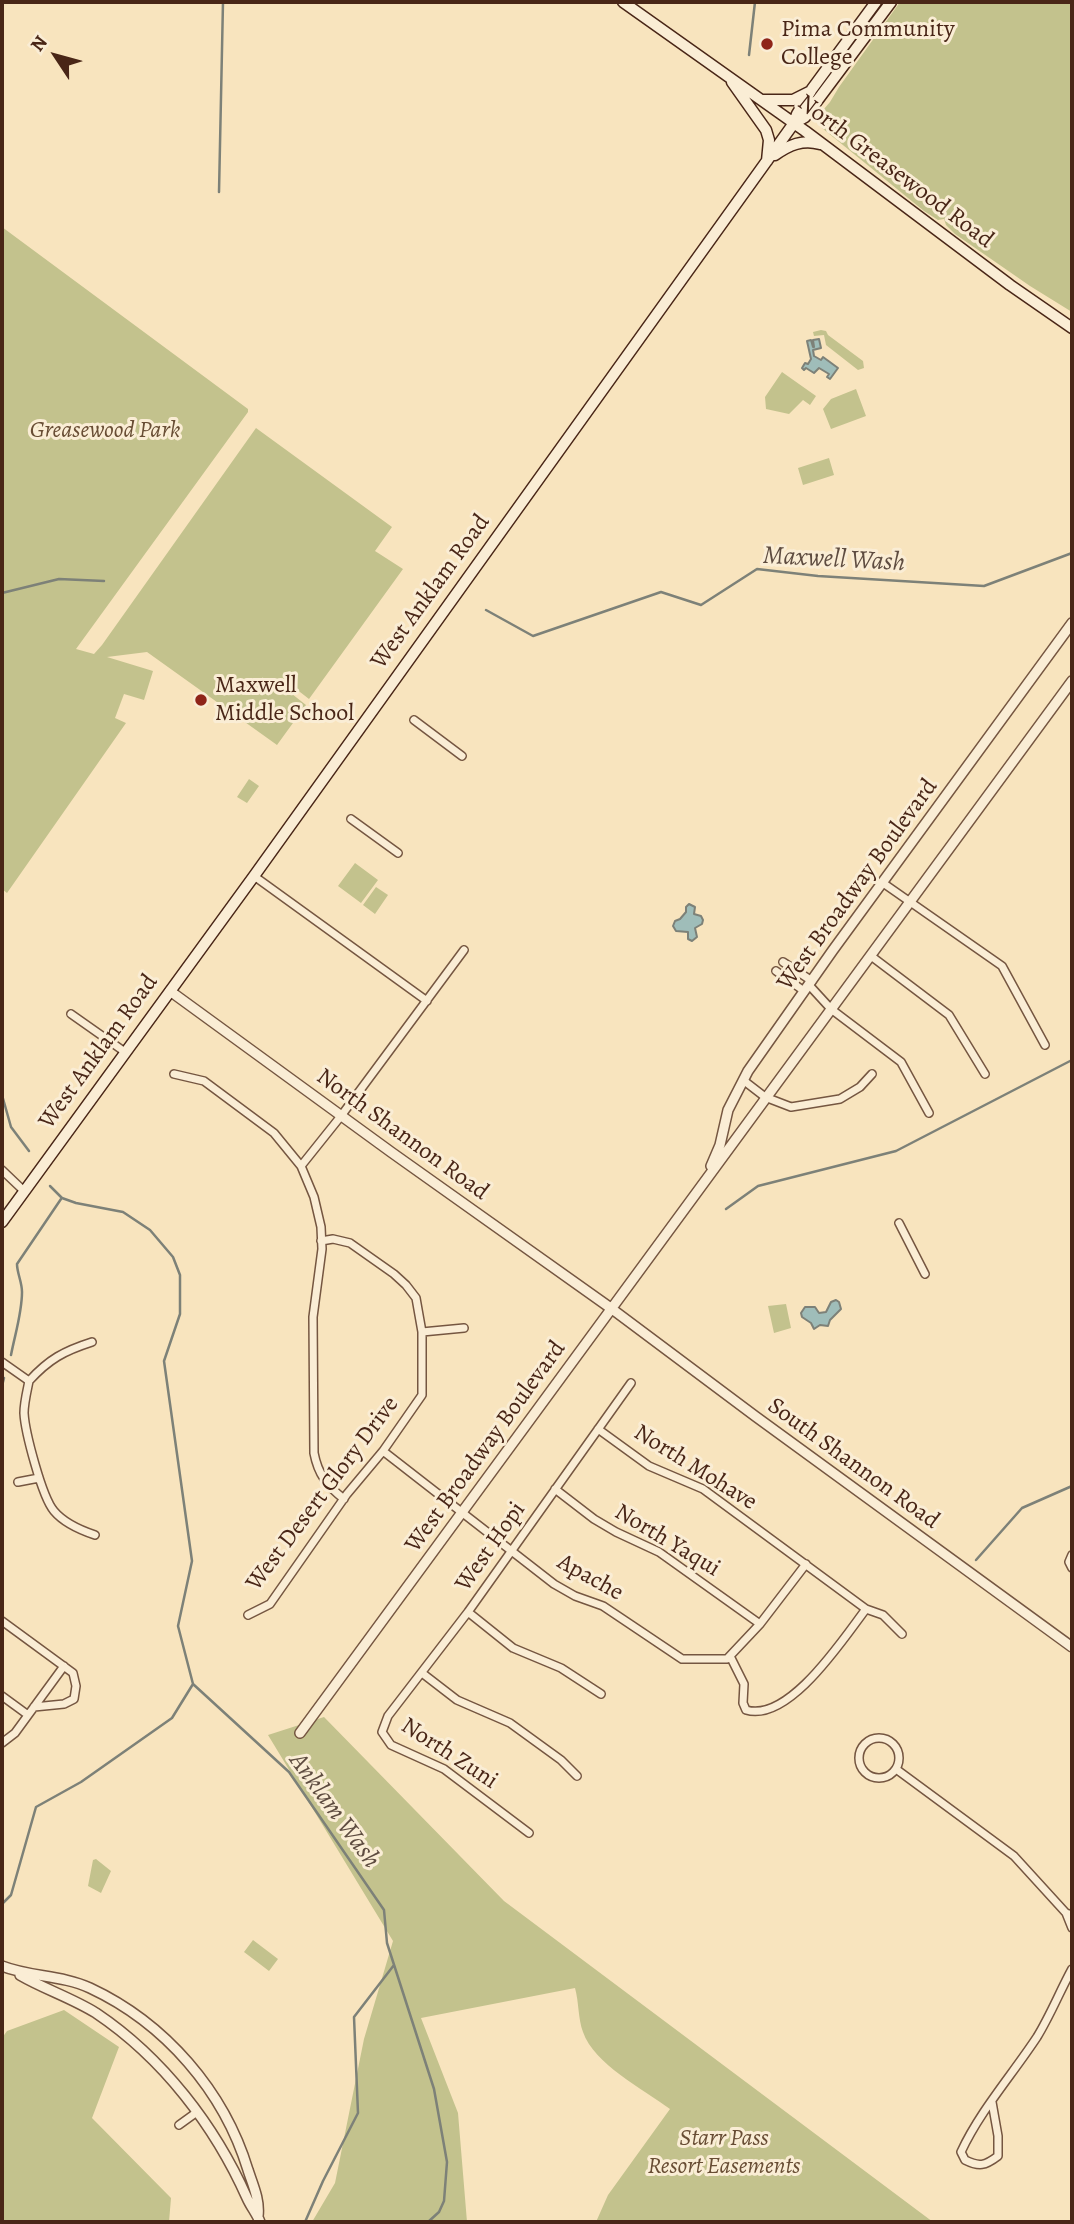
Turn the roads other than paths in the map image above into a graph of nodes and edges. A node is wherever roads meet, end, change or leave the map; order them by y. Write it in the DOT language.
graph roads {
  1 [pos="623,2"];
  2 [pos="876,2"];
  3 [pos="891,2"];
  4 [pos="728,76"];
  5 [pos="813,89"];
  6 [pos="762,100"];
  7 [pos="794,123"];
  8 [pos="825,145"];
  9 [pos="766,161"];
  10 [pos="1072,328"];
  11 [pos="1072,623"];
  12 [pos="1072,681"];
  13 [pos="414,720"];
  14 [pos="462,756"];
  15 [pos="351,819"];
  16 [pos="398,853"];
  17 [pos="254,876"];
  18 [pos="883,883"];
  19 [pos="911,902"];
  20 [pos="464,950"];
  21 [pos="871,956"];
  22 [pos="783,962"];
  23 [pos="776,971"];
  24 [pos="808,985"];
  25 [pos="170,991"];
  26 [pos="427,1001"];
  27 [pos="831,1009"];
  28 [pos="71,1014"];
  29 [pos="1045,1045"];
  30 [pos="125,1052"];
  31 [pos="174,1074"];
  32 [pos="872,1074"];
  33 [pos="985,1074"];
  34 [pos="743,1080"];
  35 [pos="765,1097"];
  36 [pos="929,1112"];
  37 [pos="341,1116"];
  38 [pos="301,1166"];
  39 [pos="2,1170"];
  40 [pos="702,1184"];
  41 [pos="24,1191"];
  42 [pos="2,1222"];
  43 [pos="899,1223"];
  44 [pos="321,1241"];
  45 [pos="925,1274"];
  46 [pos="612,1309"];
  47 [pos="464,1328"];
  48 [pos="422,1332"];
  49 [pos="92,1342"];
  50 [pos="2,1362"];
  51 [pos="29,1381"];
  52 [pos="631,1383"];
  53 [pos="598,1429"];
  54 [pos="383,1451"];
  55 [pos="38,1478"];
  56 [pos="18,1482"];
  57 [pos="555,1489"];
  58 [pos="344,1499"];
  59 [pos="462,1513"];
  60 [pos="95,1535"];
  61 [pos="512,1550"];
  62 [pos="1072,1555"];
  63 [pos="806,1564"];
  64 [pos="1072,1569"];
  65 [pos="866,1609"];
  66 [pos="468,1612"];
  67 [pos="248,1615"];
  68 [pos="2,1621"];
  69 [pos="760,1624"];
  70 [pos="902,1634"];
  71 [pos="1072,1647"];
  72 [pos="730,1656"];
  73 [pos="64,1666"];
  74 [pos="422,1673"];
  75 [pos="601,1694"];
  76 [pos="2,1696"];
  77 [pos="34,1707"];
  78 [pos="29,1715"];
  79 [pos="382,1732"];
  80 [pos="300,1733"];
  81 [pos="2,1743"];
  82 [pos="896,1769"];
  83 [pos="577,1776"];
  84 [pos="529,1833"];
  85 [pos="1069,1914"];
  86 [pos="1072,1927"];
  87 [pos="2,1966"];
  88 [pos="1072,1969"];
  89 [pos="12,1970"];
  90 [pos="992,2102"];
  91 [pos="197,2112"];
  92 [pos="179,2125"];
  93 [pos="259,2219"];
  1 -- 4 [label="main road, North Greasewood Road"];
  2 -- 5 [label="main road, West Anklam Road"];
  3 -- 7 [label="main road, West Anklam Road"];
  4 -- 6 [label="main road, North Greasewood Road"];
  4 -- 9 [label="main road"];
  5 -- 6 [label="main road"];
  5 -- 7 [label="main road, West Anklam Road"];
  6 -- 7 [label="main road, North Greasewood Road"];
  7 -- 8 [label="main road, North Greasewood Road"];
  7 -- 9 [label="main road, West Anklam Road"];
  8 -- 9 [label="main road"];
  8 -- 10 [label="main road, North Greasewood Road"];
  9 -- 17 [label="main road, West Anklam Road"];
  11 -- 18 [label="street, West Broadway Boulevard"];
  12 -- 19 [label="street, West Broadway Boulevard"];
  13 -- 14 [label="street"];
  15 -- 16 [label="street"];
  17 -- 25 [label="main road, West Anklam Road"];
  17 -- 26 [label="street"];
  18 -- 19 [label="street"];
  18 -- 24 [label="street, West Broadway Boulevard"];
  19 -- 21 [label="street, West Broadway Boulevard"];
  19 -- 29 [label="street"];
  20 -- 26 [label="street"];
  21 -- 27 [label="street, West Broadway Boulevard"];
  21 -- 33 [label="street"];
  22 -- 24 [label="street"];
  23 -- 24 [label="street"];
  24 -- 27 [label="street"];
  24 -- 34 [label="street, West Broadway Boulevard"];
  25 -- 30 [label="main road, West Anklam Road"];
  25 -- 37 [label="street, North Shannon Road"];
  26 -- 37 [label="street"];
  27 -- 35 [label="street, West Broadway Boulevard"];
  27 -- 36 [label="street"];
  28 -- 30 [label="street"];
  30 -- 41 [label="main road, West Anklam Road"];
  31 -- 38 [label="street"];
  32 -- 35 [label="street"];
  34 -- 35 [label="street"];
  34 -- 40 [label="street, West Broadway Boulevard"];
  35 -- 40 [label="street, West Broadway Boulevard"];
  37 -- 38 [label="street"];
  37 -- 46 [label="street, North Shannon Road"];
  38 -- 44 [label="street"];
  39 -- 41 [label="street"];
  40 -- 46 [label="street, West Broadway Boulevard"];
  41 -- 42 [label="main road, West Anklam Road"];
  43 -- 45 [label="street"];
  44 -- 48 [label="street, West Desert Glory Drive"];
  44 -- 58 [label="street"];
  46 -- 59 [label="street, West Broadway Boulevard"];
  46 -- 71 [label="street, South Shannon Road"];
  47 -- 48 [label="street"];
  48 -- 54 [label="street, West Desert Glory Drive"];
  49 -- 51 [label="street"];
  50 -- 51 [label="street"];
  51 -- 55 [label="street"];
  52 -- 53 [label="street, West Hopi"];
  53 -- 57 [label="street, West Hopi"];
  53 -- 63 [label="street, North Mohave"];
  54 -- 58 [label="street, West Desert Glory Drive"];
  54 -- 59 [label="street, Apache"];
  55 -- 56 [label="street"];
  55 -- 60 [label="street"];
  57 -- 61 [label="street, West Hopi"];
  57 -- 69 [label="street, North Yaqui"];
  58 -- 67 [label="street, West Desert Glory Drive"];
  59 -- 61 [label="street, Apache"];
  59 -- 80 [label="street, West Broadway Boulevard"];
  61 -- 66 [label="street, West Hopi"];
  61 -- 72 [label="street, Apache"];
  62 -- 64 [label="street"];
  63 -- 65 [label="street, North Mohave"];
  63 -- 69 [label="street"];
  65 -- 70 [label="street, North Mohave"];
  65 -- 72 [label="street"];
  66 -- 74 [label="street, West Hopi"];
  66 -- 75 [label="street"];
  68 -- 73 [label="street"];
  69 -- 72 [label="street"];
  73 -- 77 [label="street"];
  73 -- 77 [label="street"];
  74 -- 79 [label="street, West Hopi"];
  74 -- 83 [label="street"];
  76 -- 78 [label="street"];
  77 -- 78 [label="street"];
  78 -- 81 [label="street"];
  79 -- 84 [label="street, North Zuni"];
  82 -- 82 [label="street"];
  82 -- 85 [label="street"];
  85 -- 86 [label="street"];
  87 -- 89 [label="street"];
  88 -- 90 [label="street"];
  89 -- 91 [label="street"];
  89 -- 93 [label="street"];
  90 -- 90 [label="street"];
  91 -- 92 [label="street"];
  91 -- 93 [label="street"];
}
